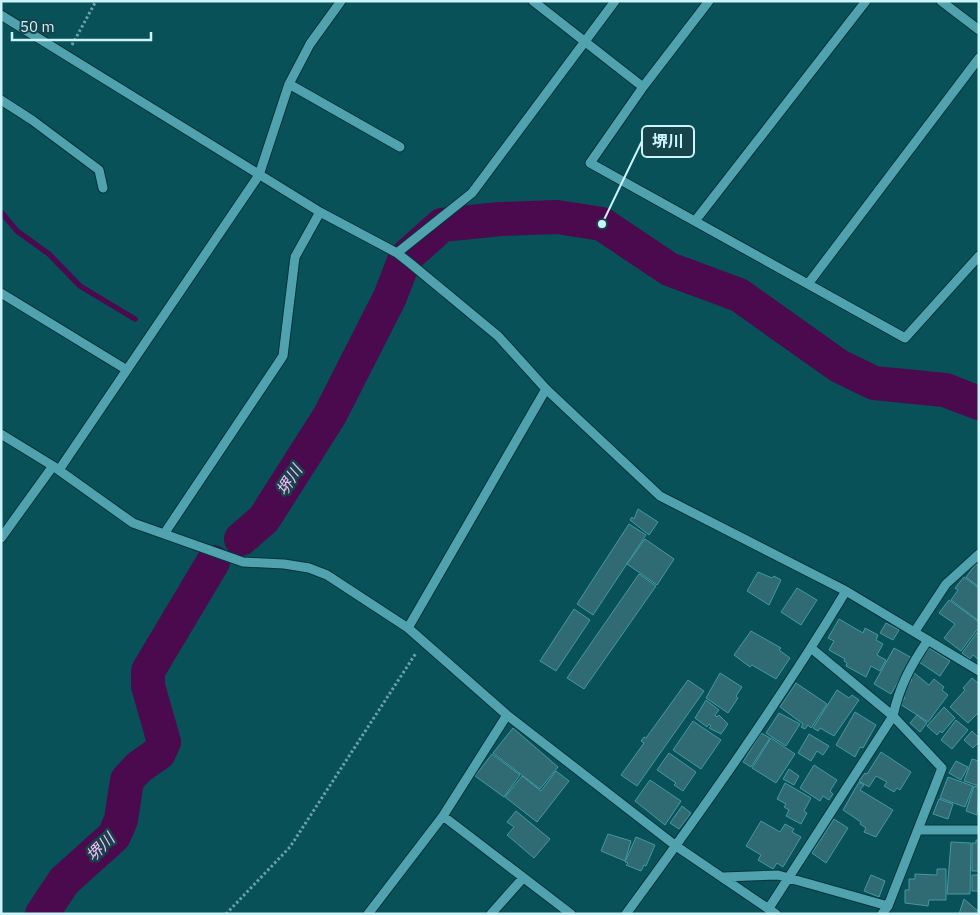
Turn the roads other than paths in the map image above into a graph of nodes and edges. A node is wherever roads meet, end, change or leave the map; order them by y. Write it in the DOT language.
graph roads {
  1 [pos="341,1"];
  2 [pos="533,1"];
  3 [pos="615,1"];
  4 [pos="709,1"];
  5 [pos="866,1"];
  6 [pos="941,1"];
  7 [pos="1,15"];
  8 [pos="979,30"];
  9 [pos="584,40"];
  10 [pos="979,58"];
  11 [pos="289,84"];
  12 [pos="643,87"];
  13 [pos="1,100"];
  14 [pos="400,146"];
  15 [pos="259,176"];
  16 [pos="103,188"];
  17 [pos="320,212"];
  18 [pos="694,221"];
  19 [pos="398,254"];
  20 [pos="979,256"];
  21 [pos="808,284"];
  22 [pos="1,294"];
  23 [pos="126,370"];
  24 [pos="546,389"];
  25 [pos="1,434"];
  26 [pos="56,468"];
  27 [pos="164,534"];
  28 [pos="1,538"];
  29 [pos="979,554"];
  30 [pos="846,591"];
  31 [pos="408,628"];
  32 [pos="915,631"];
  33 [pos="928,640"];
  34 [pos="811,648"];
  35 [pos="979,671"];
  36 [pos="507,715"];
  37 [pos="893,716"];
  38 [pos="443,816"];
  39 [pos="920,830"];
  40 [pos="979,830"];
  41 [pos="676,846"];
  42 [pos="722,877"];
  43 [pos="523,878"];
  44 [pos="788,878"];
  45 [pos="885,910"];
  46 [pos="772,911"];
  47 [pos="368,914"];
  48 [pos="491,914"];
  49 [pos="572,914"];
  50 [pos="626,914"];
  1 -- 11 [label="street"];
  2 -- 9 [label="street"];
  3 -- 9 [label="street"];
  4 -- 12 [label="street"];
  5 -- 18 [label="street"];
  6 -- 8 [label="street"];
  7 -- 15 [label="street"];
  9 -- 12 [label="street"];
  9 -- 19 [label="street"];
  10 -- 21 [label="street"];
  11 -- 14 [label="street"];
  11 -- 15 [label="street"];
  12 -- 18 [label="street"];
  13 -- 16 [label="street"];
  15 -- 17 [label="street"];
  15 -- 23 [label="street"];
  17 -- 19 [label="street"];
  17 -- 27 [label="street"];
  18 -- 21 [label="street"];
  19 -- 24 [label="street"];
  20 -- 21 [label="street"];
  22 -- 23 [label="street"];
  23 -- 26 [label="street"];
  24 -- 30 [label="street"];
  24 -- 31 [label="street"];
  25 -- 26 [label="street"];
  26 -- 27 [label="street"];
  26 -- 28 [label="street"];
  27 -- 31 [label="street"];
  29 -- 32 [label="street"];
  30 -- 32 [label="street"];
  30 -- 34 [label="street"];
  31 -- 36 [label="street"];
  32 -- 33 [label="street"];
  33 -- 35 [label="street"];
  33 -- 37 [label="street"];
  34 -- 37 [label="street"];
  34 -- 41 [label="street"];
  36 -- 38 [label="street"];
  36 -- 41 [label="street"];
  37 -- 39 [label="street"];
  37 -- 44 [label="street"];
  38 -- 43 [label="street"];
  38 -- 47 [label="street"];
  39 -- 40 [label="street"];
  39 -- 45 [label="street"];
  41 -- 42 [label="street"];
  41 -- 50 [label="street"];
  42 -- 44 [label="street"];
  42 -- 46 [label="street"];
  43 -- 48 [label="street"];
  43 -- 49 [label="street"];
  44 -- 45 [label="street"];
  44 -- 46 [label="street"];
}
